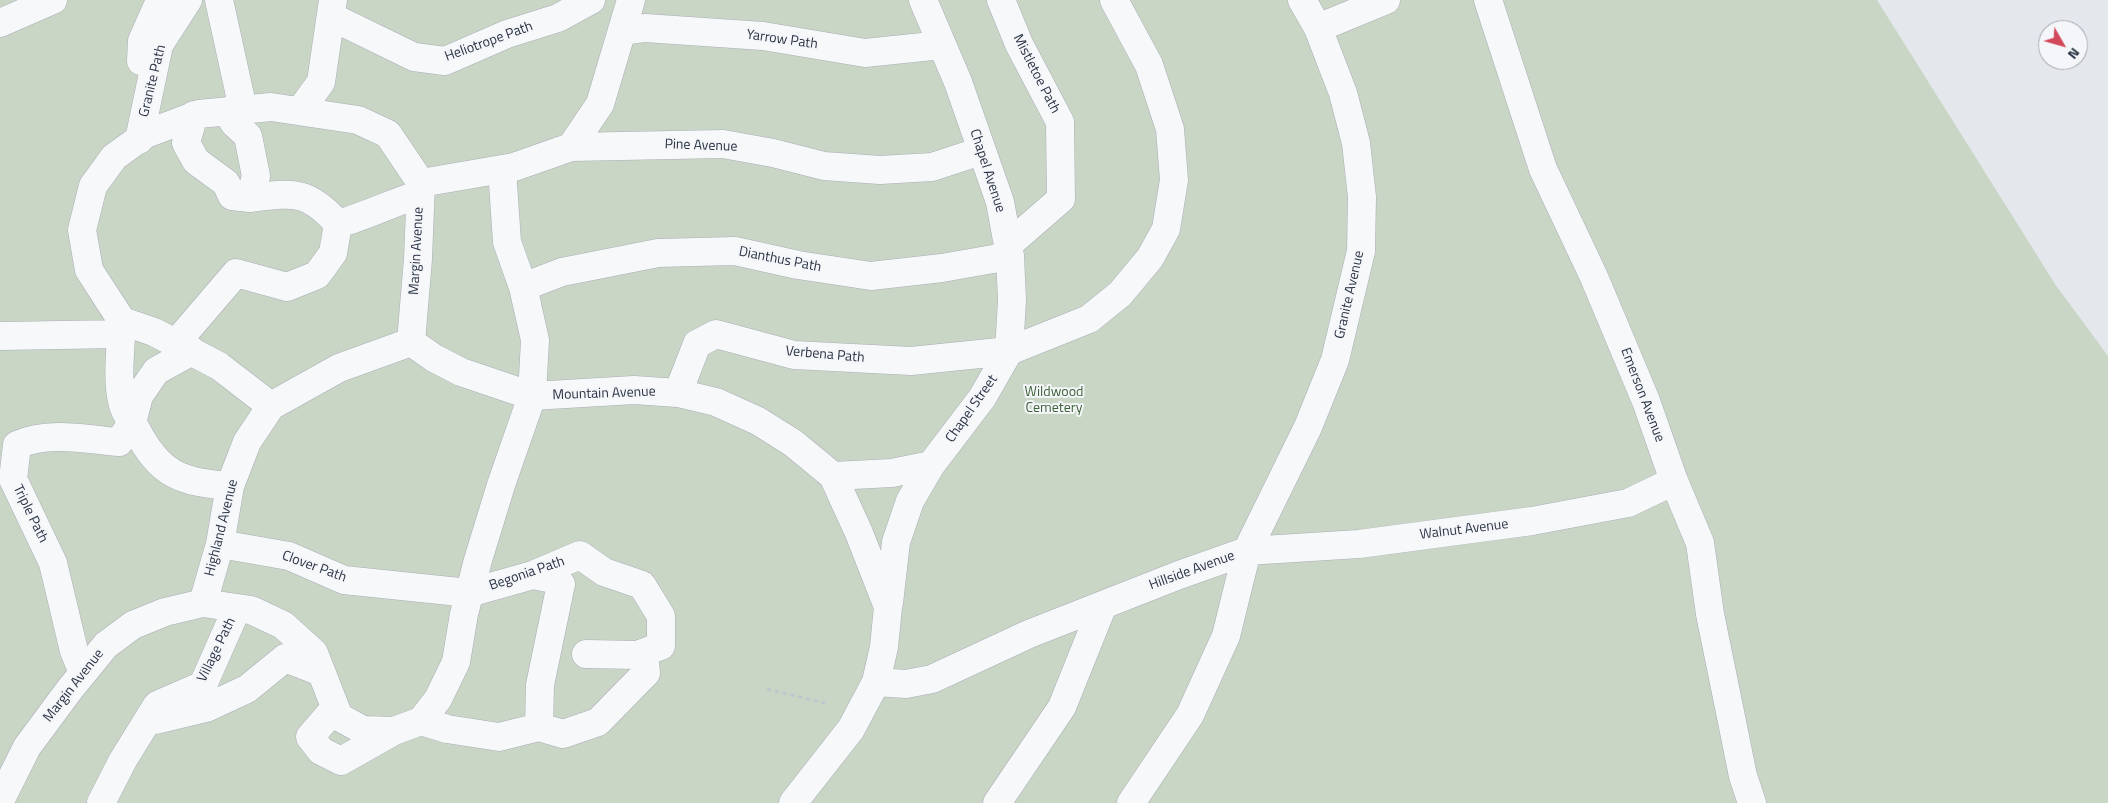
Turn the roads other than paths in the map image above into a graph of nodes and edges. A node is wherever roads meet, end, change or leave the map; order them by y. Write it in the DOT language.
graph roads {
  1 [pos="53,0"];
  2 [pos="162,0"];
  3 [pos="188,0"];
  4 [pos="219,0"];
  5 [pos="591,0"];
  6 [pos="631,0"];
  7 [pos="923,0"];
  8 [pos="1001,0"];
  9 [pos="1114,0"];
  10 [pos="1302,0"];
  11 [pos="1386,0"];
  12 [pos="1488,0"];
  13 [pos="332,9"];
  14 [pos="0,22"];
  15 [pos="1318,28"];
  16 [pos="622,31"];
  17 [pos="942,45"];
  18 [pos="235,110"];
  19 [pos="300,111"];
  20 [pos="194,116"];
  21 [pos="136,142"];
  22 [pos="571,148"];
  23 [pos="981,151"];
  24 [pos="502,169"];
  25 [pos="420,188"];
  26 [pos="250,198"];
  27 [pos="338,224"];
  28 [pos="1009,251"];
  29 [pos="523,287"];
  30 [pos="122,328"];
  31 [pos="0,336"];
  32 [pos="411,342"];
  33 [pos="184,347"];
  34 [pos="1010,351"];
  35 [pos="678,393"];
  36 [pos="532,396"];
  37 [pos="271,406"];
  38 [pos="132,423"];
  39 [pos="931,465"];
  40 [pos="833,476"];
  41 [pos="1674,481"];
  42 [pos="230,486"];
  43 [pos="220,544"];
  44 [pos="1247,551"];
  45 [pos="533,575"];
  46 [pos="469,594"];
  47 [pos="204,603"];
  48 [pos="1102,605"];
  49 [pos="888,607"];
  50 [pos="237,608"];
  51 [pos="644,653"];
  52 [pos="586,654"];
  53 [pos="321,672"];
  54 [pos="83,673"];
  55 [pos="876,682"];
  56 [pos="335,708"];
  57 [pos="421,721"];
  58 [pos="147,722"];
  59 [pos="538,727"];
  60 [pos="394,731"];
  61 [pos="3,800"];
  62 [pos="101,803"];
  63 [pos="794,803"];
  64 [pos="997,803"];
  65 [pos="1132,803"];
  66 [pos="1752,803"];
  1 -- 14 [label="street"];
  2 -- 21 [label="street, Granite Path"];
  3 -- 21 [label="street, Granite Path"];
  4 -- 18 [label="street"];
  5 -- 13 [label="street, Heliotrope Path"];
  6 -- 16 [label="street"];
  7 -- 17 [label="street, Chapel Avenue"];
  8 -- 28 [label="street, Mistletoe Path"];
  9 -- 34 [label="street, Verbena Path"];
  10 -- 15 [label="street, Granite Avenue"];
  11 -- 15 [label="street"];
  12 -- 41 [label="street, Emerson Avenue"];
  13 -- 19 [label="street"];
  15 -- 44 [label="street, Granite Avenue"];
  16 -- 17 [label="street, Yarrow Path"];
  16 -- 22 [label="street"];
  17 -- 23 [label="street, Chapel Avenue"];
  18 -- 19 [label="street"];
  18 -- 20 [label="street"];
  18 -- 26 [label="street"];
  19 -- 25 [label="street"];
  20 -- 21 [label="street"];
  20 -- 26 [label="street"];
  21 -- 30 [label="street"];
  22 -- 23 [label="street, Pine Avenue"];
  22 -- 24 [label="street, Pine Avenue"];
  23 -- 28 [label="street, Chapel Avenue"];
  24 -- 25 [label="street, Pine Avenue"];
  24 -- 29 [label="street"];
  25 -- 27 [label="street, Pine Avenue"];
  25 -- 32 [label="street, Margin Avenue"];
  26 -- 27 [label="street"];
  27 -- 33 [label="street"];
  28 -- 29 [label="street, Dianthus Path"];
  28 -- 34 [label="street, Chapel Avenue"];
  29 -- 36 [label="street"];
  30 -- 31 [label="street"];
  30 -- 33 [label="street"];
  30 -- 38 [label="street"];
  32 -- 36 [label="street"];
  32 -- 37 [label="street, Highland Avenue"];
  33 -- 37 [label="street"];
  33 -- 38 [label="street"];
  34 -- 35 [label="street, Verbena Path"];
  34 -- 39 [label="street, Chapel Street"];
  35 -- 36 [label="street, Mountain Avenue"];
  35 -- 40 [label="street, Mountain Avenue"];
  36 -- 46 [label="street"];
  37 -- 42 [label="street, Highland Avenue"];
  38 -- 42 [label="street"];
  38 -- 54 [label="street, Triple Path"];
  39 -- 40 [label="street"];
  39 -- 49 [label="street, Mountain Avenue"];
  40 -- 49 [label="street, Mountain Avenue"];
  41 -- 44 [label="street, Walnut Avenue"];
  41 -- 66 [label="street, Emerson Avenue"];
  42 -- 43 [label="street, Highland Avenue"];
  43 -- 46 [label="street, Clover Path"];
  43 -- 47 [label="street, Highland Avenue"];
  44 -- 48 [label="street, Hillside Avenue"];
  44 -- 65 [label="street, Hillside Avenue"];
  45 -- 46 [label="street, Begonia Path"];
  45 -- 51 [label="street, Begonia Path"];
  45 -- 59 [label="street"];
  46 -- 57 [label="street"];
  47 -- 50 [label="street, Margin Avenue"];
  47 -- 54 [label="street, Margin Avenue"];
  48 -- 55 [label="street, Hillside Avenue"];
  48 -- 64 [label="street"];
  49 -- 55 [label="street, Mountain Avenue"];
  50 -- 53 [label="street, Margin Avenue"];
  50 -- 58 [label="street, Village Path"];
  51 -- 52 [label="street"];
  51 -- 59 [label="street"];
  53 -- 56 [label="street, Margin Avenue"];
  53 -- 58 [label="street, Village Path"];
  54 -- 61 [label="street, Margin Avenue"];
  55 -- 63 [label="street, Mountain Avenue"];
  56 -- 60 [label="street, Margin Avenue"];
  56 -- 60 [label="street, Margin Avenue"];
  57 -- 59 [label="street"];
  57 -- 60 [label="street, Margin Avenue"];
  58 -- 62 [label="street, Village Path"];
}
